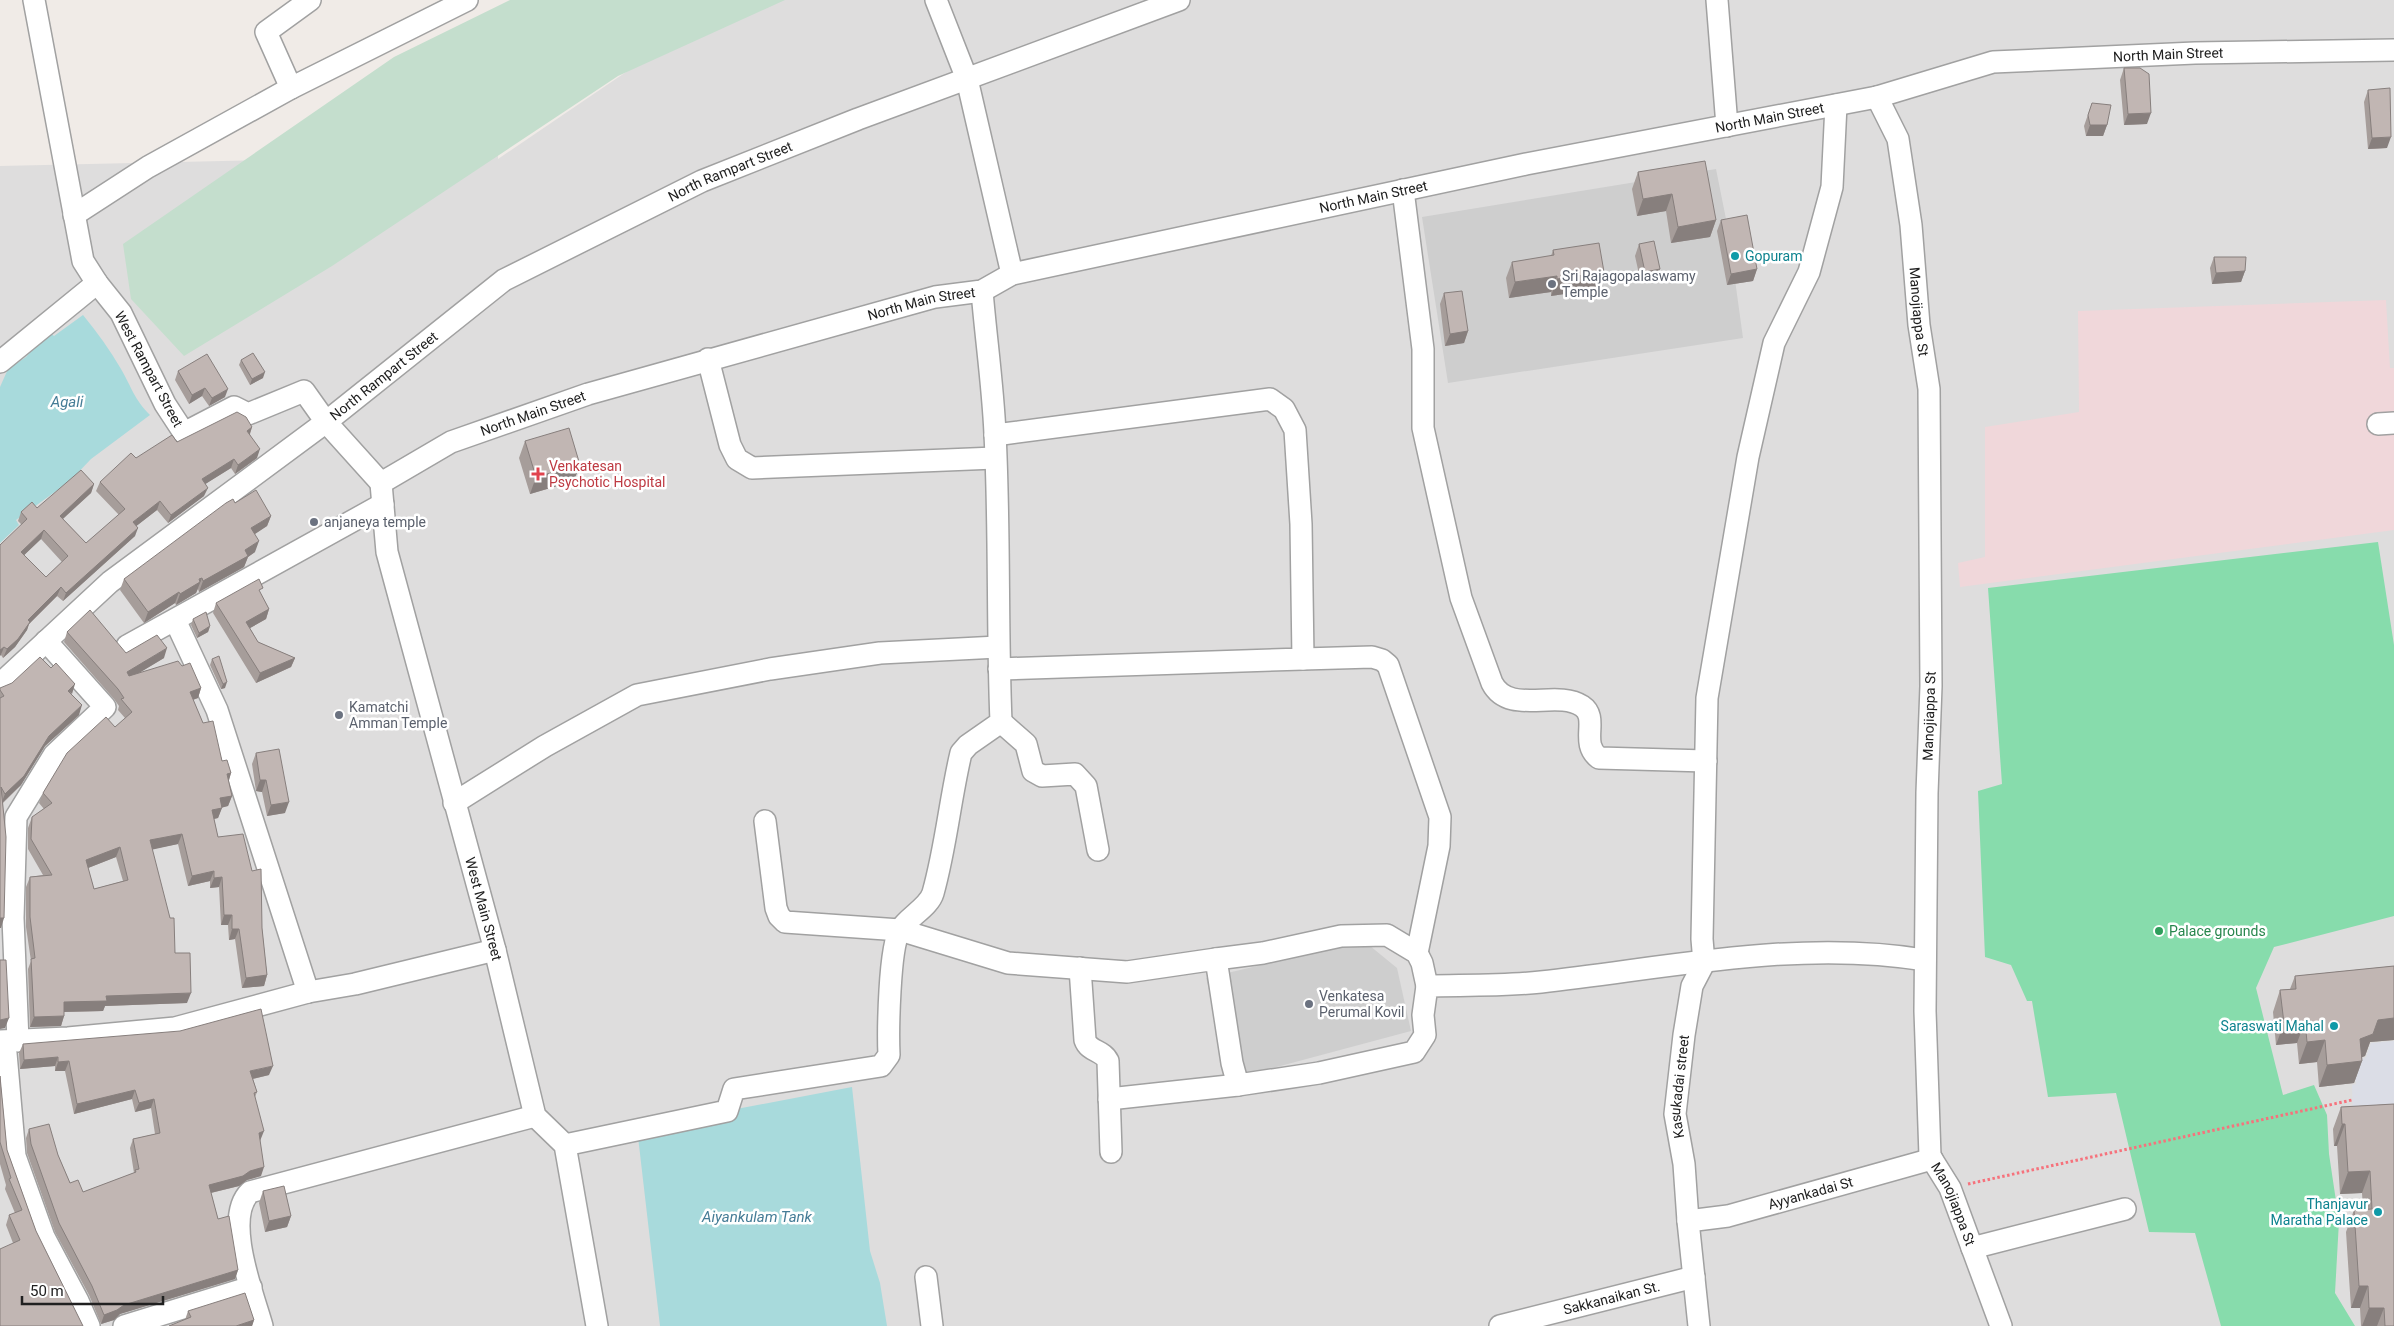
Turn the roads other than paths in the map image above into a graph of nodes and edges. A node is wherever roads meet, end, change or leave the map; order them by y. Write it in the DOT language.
graph roads {
  1 [pos="34,0"];
  2 [pos="310,0"];
  3 [pos="467,0"];
  4 [pos="936,0"];
  5 [pos="1179,0"];
  6 [pos="1717,0"];
  7 [pos="2394,50"];
  8 [pos="967,79"];
  9 [pos="291,88"];
  10 [pos="1877,97"];
  11 [pos="1836,105"];
  12 [pos="1727,126"];
  13 [pos="1403,190"];
  14 [pos="74,215"];
  15 [pos="1012,274"];
  16 [pos="97,283"];
  17 [pos="982,291"];
  18 [pos="708,359"];
  19 [pos="0,362"];
  20 [pos="326,422"];
  21 [pos="995,434"];
  22 [pos="995,458"];
  23 [pos="381,482"];
  24 [pos="383,504"];
  25 [pos="175,620"];
  26 [pos="46,642"];
  27 [pos="127,646"];
  28 [pos="998,647"];
  29 [pos="1303,659"];
  30 [pos="999,669"];
  31 [pos="0,684"];
  32 [pos="1001,722"];
  33 [pos="1706,761"];
  34 [pos="454,803"];
  35 [pos="765,821"];
  36 [pos="1098,850"];
  37 [pos="900,930"];
  38 [pos="495,950"];
  39 [pos="1417,954"];
  40 [pos="1216,959"];
  41 [pos="1925,960"];
  42 [pos="1704,962"];
  43 [pos="1080,968"];
  44 [pos="1427,986"];
  45 [pos="308,992"];
  46 [pos="8,1041"];
  47 [pos="1238,1086"];
  48 [pos="1109,1099"];
  49 [pos="535,1116"];
  50 [pos="565,1145"];
  51 [pos="1111,1152"];
  52 [pos="1932,1160"];
  53 [pos="2125,1209"];
  54 [pos="1689,1229"];
  55 [pos="1972,1248"];
  56 [pos="926,1277"];
  57 [pos="1694,1277"];
  58 [pos="251,1287"];
  59 [pos="89,1326"];
  60 [pos="124,1326"];
  61 [pos="262,1326"];
  62 [pos="597,1326"];
  63 [pos="932,1326"];
  64 [pos="1501,1326"];
  65 [pos="1699,1326"];
  66 [pos="2001,1326"];
  1 -- 14 [label="street, West Rampart Street"];
  2 -- 9 [label="street"];
  3 -- 9 [label="street"];
  4 -- 8 [label="street"];
  5 -- 8 [label="street, North Rampart Street"];
  6 -- 12 [label="street"];
  7 -- 10 [label="street, North Main Street"];
  8 -- 15 [label="street"];
  8 -- 20 [label="street, North Rampart Street"];
  9 -- 14 [label="street"];
  10 -- 11 [label="street, North Main Street"];
  10 -- 41 [label="street, Manojiappa St"];
  11 -- 12 [label="street, North Main Street"];
  11 -- 33 [label="street"];
  12 -- 13 [label="street, North Main Street"];
  13 -- 15 [label="street, North Main Street"];
  13 -- 33 [label="street"];
  14 -- 16 [label="street, West Rampart Street"];
  15 -- 17 [label="street, North Main Street"];
  16 -- 19 [label="street"];
  16 -- 20 [label="street, West Rampart Street"];
  17 -- 18 [label="street, North Main Street"];
  17 -- 21 [label="street"];
  18 -- 22 [label="street"];
  18 -- 23 [label="street, North Main Street"];
  20 -- 23 [label="street"];
  20 -- 26 [label="street"];
  21 -- 22 [label="street"];
  21 -- 29 [label="street"];
  22 -- 28 [label="street"];
  23 -- 24 [label="street, West Main Street"];
  24 -- 25 [label="street"];
  24 -- 34 [label="street, West Main Street"];
  25 -- 27 [label="street"];
  25 -- 45 [label="street"];
  26 -- 31 [label="street"];
  26 -- 46 [label="street"];
  28 -- 30 [label="street"];
  28 -- 34 [label="street"];
  29 -- 30 [label="street"];
  29 -- 39 [label="street"];
  30 -- 32 [label="street"];
  32 -- 36 [label="street"];
  32 -- 37 [label="street"];
  33 -- 42 [label="street"];
  34 -- 38 [label="street, West Main Street"];
  35 -- 37 [label="street"];
  37 -- 43 [label="street"];
  37 -- 50 [label="street"];
  38 -- 45 [label="street"];
  38 -- 49 [label="street, West Main Street"];
  39 -- 40 [label="street"];
  39 -- 44 [label="street"];
  40 -- 43 [label="street"];
  40 -- 47 [label="street"];
  41 -- 42 [label="street"];
  41 -- 52 [label="street, Manojiappa St"];
  42 -- 44 [label="street"];
  42 -- 54 [label="street, Kasukadai street"];
  43 -- 48 [label="street"];
  44 -- 47 [label="street"];
  45 -- 46 [label="street"];
  46 -- 59 [label="street"];
  47 -- 48 [label="street"];
  48 -- 51 [label="street"];
  49 -- 50 [label="street"];
  49 -- 58 [label="street"];
  50 -- 62 [label="street"];
  52 -- 54 [label="street, Ayyankadai St"];
  52 -- 55 [label="street, Manojiappa St"];
  53 -- 55 [label="street"];
  54 -- 57 [label="street, Kasukadai street"];
  55 -- 66 [label="street, Manojiappa St"];
  56 -- 63 [label="street"];
  57 -- 64 [label="street, Sakkanaikan St."];
  57 -- 65 [label="street, Kasukadai street"];
  58 -- 60 [label="street"];
  58 -- 61 [label="street"];
}
